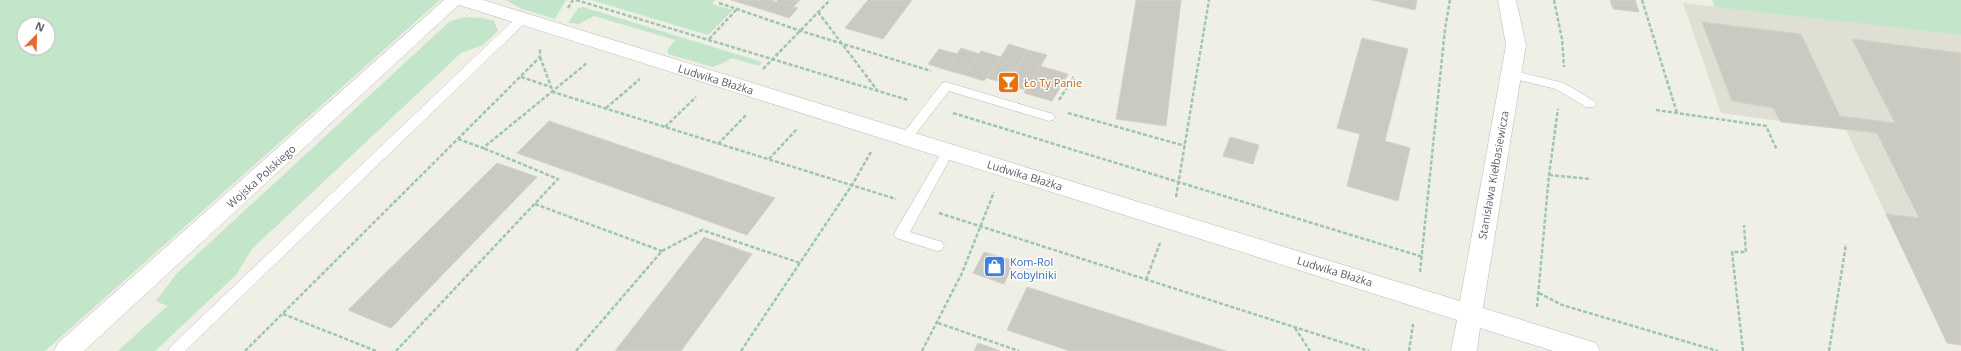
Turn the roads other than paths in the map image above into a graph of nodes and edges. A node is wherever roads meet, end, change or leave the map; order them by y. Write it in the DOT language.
graph roads {
  1 [pos="456,0"];
  2 [pos="463,0"];
  3 [pos="1507,0"];
  4 [pos="522,19"];
  5 [pos="1510,74"];
  6 [pos="1590,104"];
  7 [pos="1049,117"];
  8 [pos="906,138"];
  9 [pos="948,151"];
  10 [pos="937,246"];
  11 [pos="1470,314"];
  12 [pos="67,351"];
  13 [pos="175,351"];
  14 [pos="1464,351"];
  15 [pos="1587,351"];
  1 -- 12 [label="street, Wojska Polskiego"];
  2 -- 4 [label="street, Ludwika Błażka"];
  3 -- 5 [label="street, Stanisława Kiełbasiewicza"];
  4 -- 8 [label="street, Ludwika Błażka"];
  4 -- 13 [label="lane"];
  5 -- 6 [label="lane"];
  5 -- 11 [label="street, Stanisława Kiełbasiewicza"];
  7 -- 8 [label="lane"];
  8 -- 9 [label="street, Ludwika Błażka"];
  9 -- 10 [label="lane"];
  9 -- 11 [label="street, Ludwika Błażka"];
  11 -- 14 [label="street, Stanisława Kiełbasiewicza"];
  11 -- 15 [label="street, Ludwika Błażka"];
}
